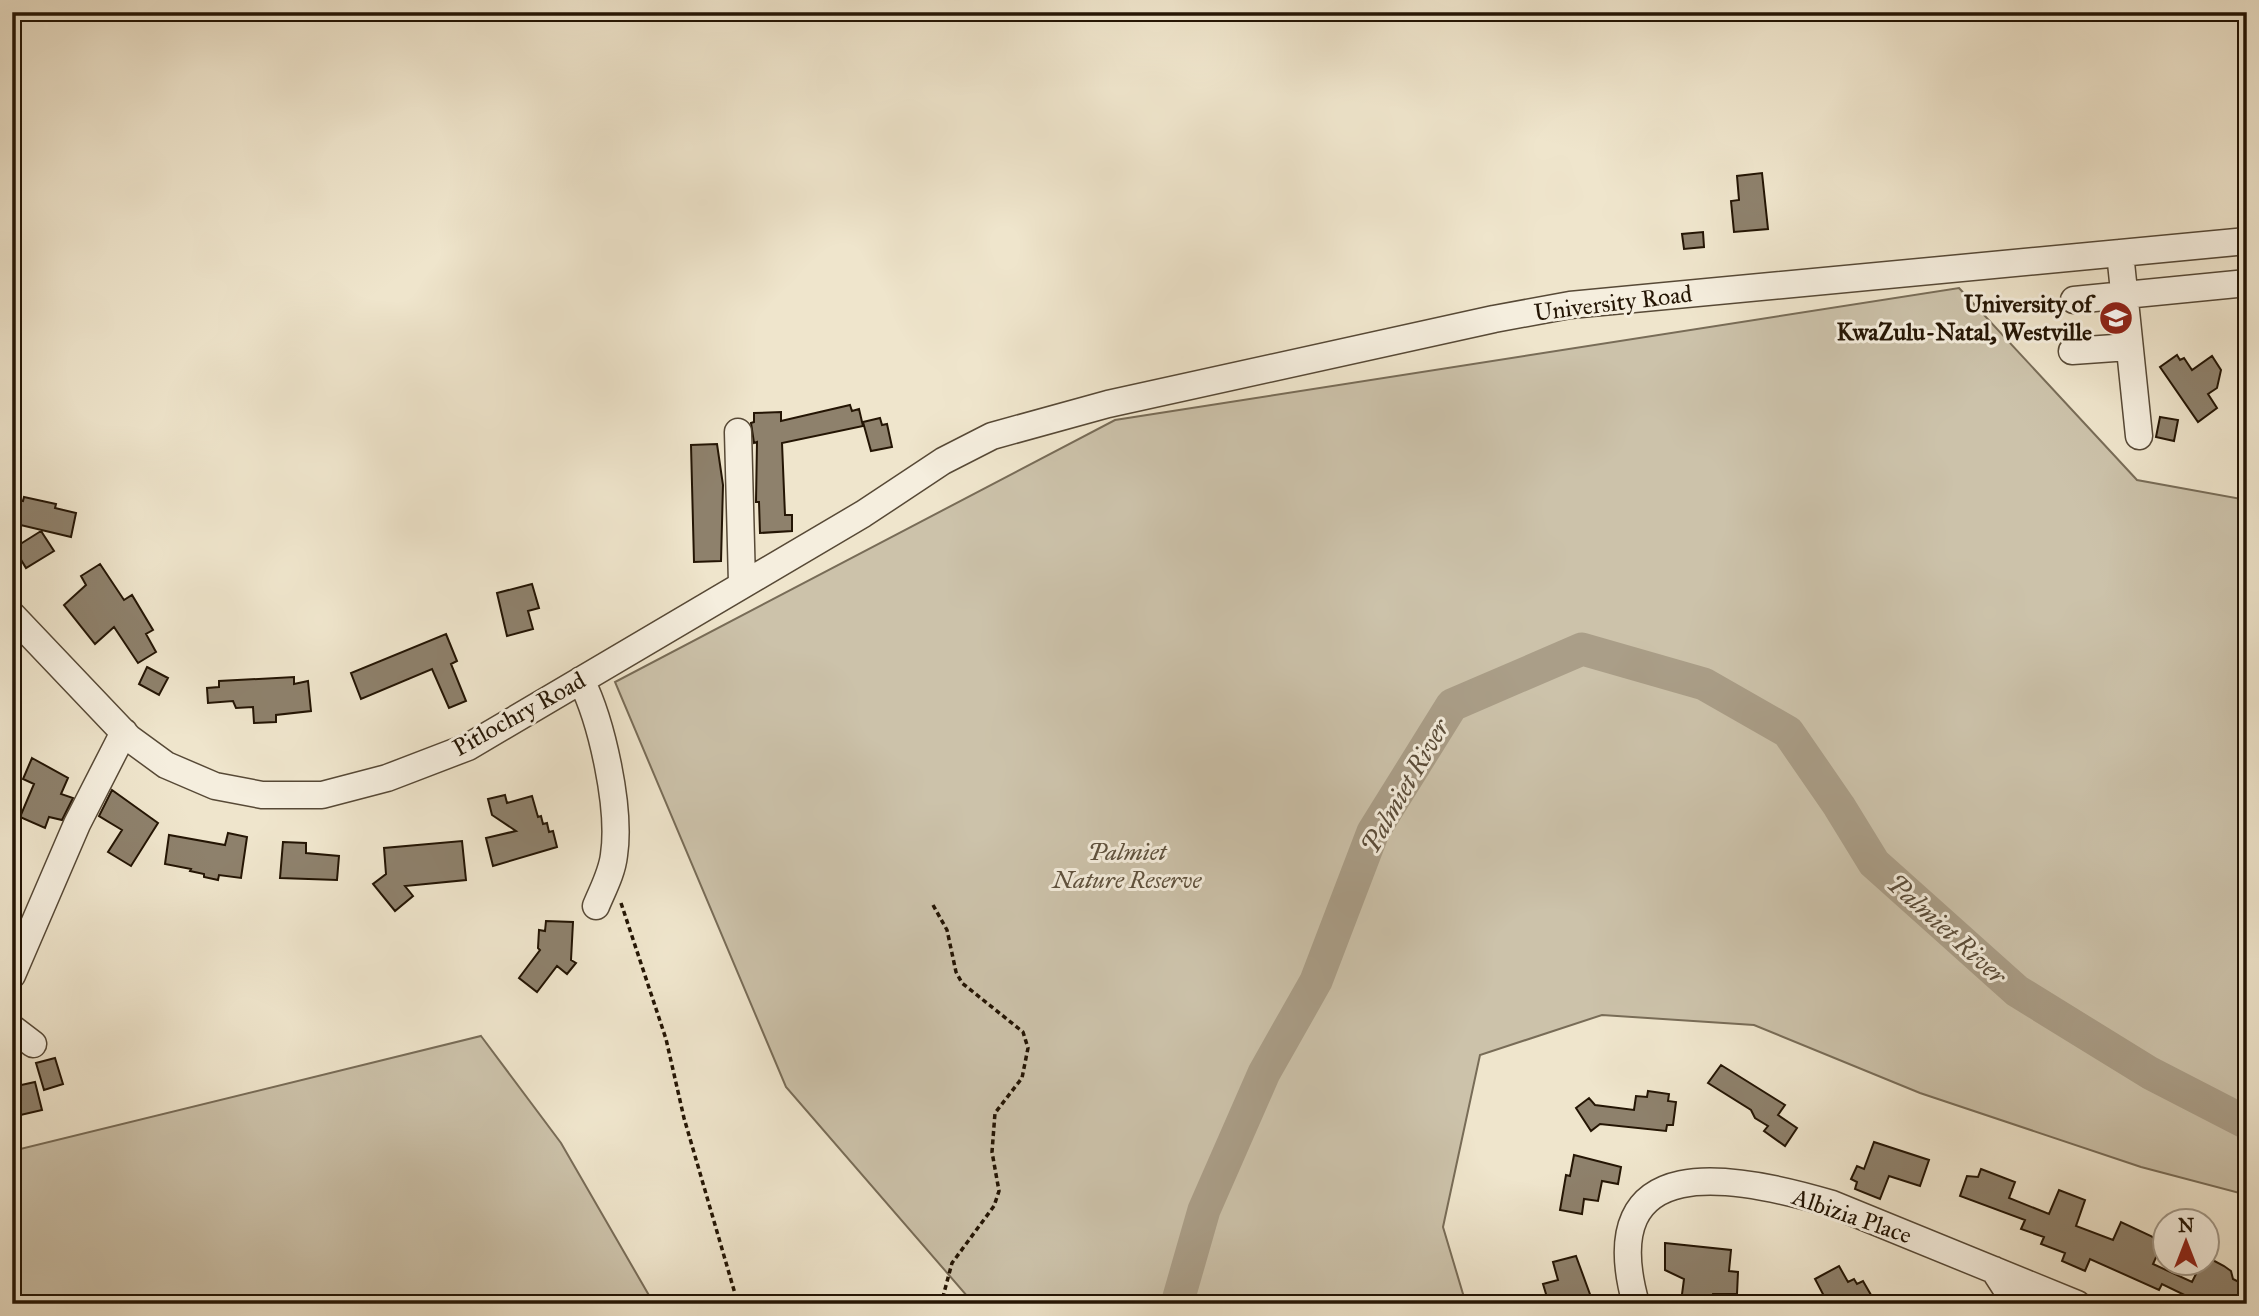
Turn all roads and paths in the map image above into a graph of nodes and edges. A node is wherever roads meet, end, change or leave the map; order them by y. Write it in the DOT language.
graph roads {
  1 [pos="2247,241"];
  2 [pos="2120,253"];
  3 [pos="2247,283"];
  4 [pos="2124,296"];
  5 [pos="2074,300"];
  6 [pos="2129,346"];
  7 [pos="2072,351"];
  8 [pos="738,432"];
  9 [pos="992,436"];
  10 [pos="2139,436"];
  11 [pos="742,583"];
  12 [pos="12,615"];
  13 [pos="581,680"];
  14 [pos="124,732"];
  15 [pos="611,873"];
  16 [pos="933,905"];
  17 [pos="596,906"];
  18 [pos="12,975"];
  19 [pos="12,1028"];
  20 [pos="33,1044"];
  21 [pos="1994,1270"];
  22 [pos="2073,1303"];
  23 [pos="737,1304"];
  24 [pos="941,1304"];
  25 [pos="1636,1304"];
  26 [pos="2016,1304"];
  1 -- 2 [label="street, University Road"];
  2 -- 4 [label="street"];
  2 -- 9 [label="street, University Road"];
  3 -- 4 [label="street"];
  4 -- 5 [label="street"];
  4 -- 6 [label="street"];
  6 -- 7 [label="street"];
  6 -- 10 [label="street"];
  8 -- 11 [label="street"];
  9 -- 11 [label="street, Pitlochry Road"];
  11 -- 13 [label="street, Pitlochry Road"];
  12 -- 14 [label="street, Pitlochry Road"];
  13 -- 14 [label="street, Pitlochry Road"];
  13 -- 15 [label="street"];
  14 -- 18 [label="street"];
  15 -- 17 [label="street"];
  15 -- 23 [label="path"];
  16 -- 24 [label="path"];
  19 -- 20 [label="street"];
  21 -- 22 [label="street, Albizia Place"];
  21 -- 25 [label="street, Albizia Place"];
  21 -- 26 [label="street"];
}
